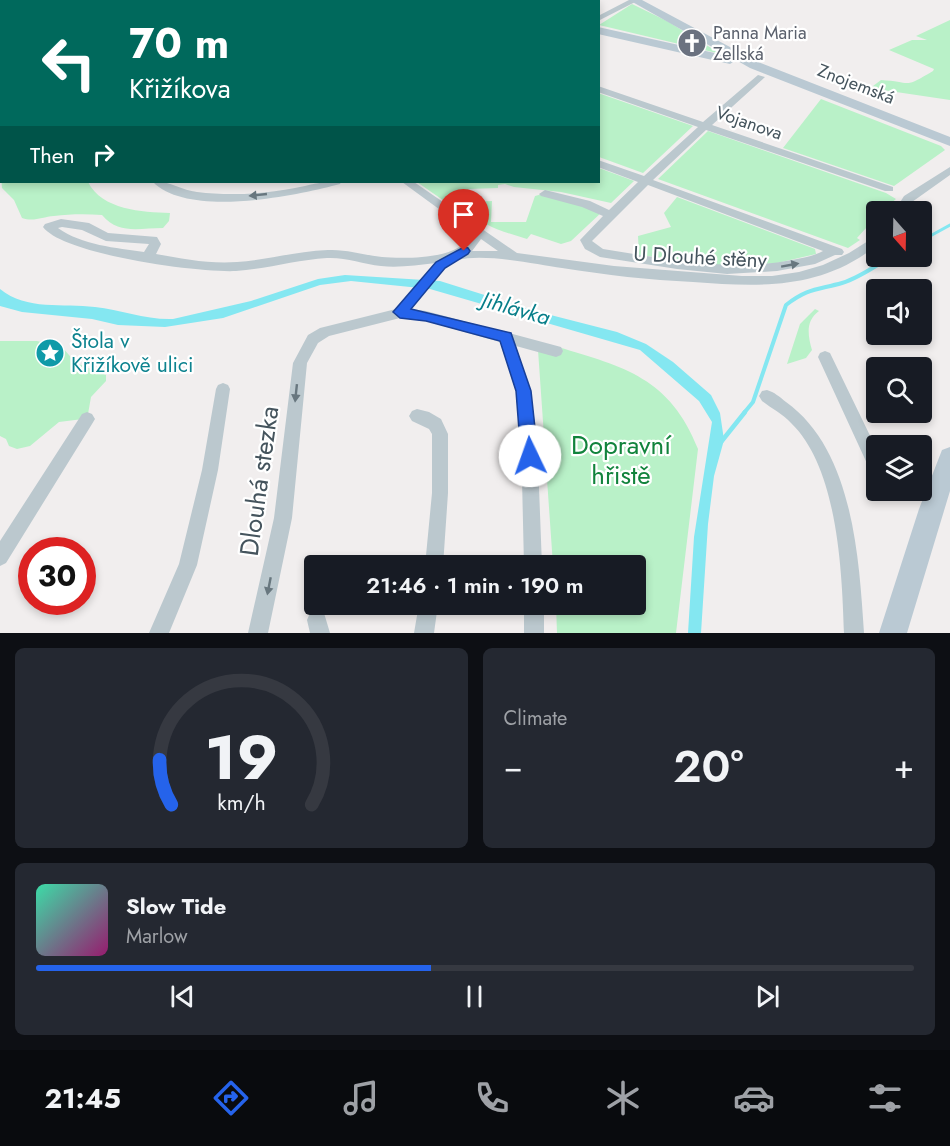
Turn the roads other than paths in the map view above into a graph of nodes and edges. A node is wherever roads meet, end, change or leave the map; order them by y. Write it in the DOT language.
graph roads {
  1 [pos="635,0"];
  2 [pos="600,19"];
  3 [pos="600,30"];
  4 [pos="716,45"];
  5 [pos="727,59"];
  6 [pos="758,71"];
  7 [pos="600,90"];
  8 [pos="705,126"];
  9 [pos="950,142"];
  10 [pos="600,164"];
  11 [pos="950,170"];
  12 [pos="647,180"];
  13 [pos="160,183"];
  14 [pos="330,183"];
  15 [pos="408,183"];
  16 [pos="889,189"];
  17 [pos="545,194"];
  18 [pos="907,201"];
  19 [pos="611,215"];
  20 [pos="475,229"];
  21 [pos="866,246"];
  22 [pos="833,250"];
  23 [pos="148,257"];
  24 [pos="453,257"];
  25 [pos="513,257"];
  26 [pos="848,257"];
  27 [pos="400,312"];
  28 [pos="506,337"];
  29 [pos="556,351"];
  30 [pos="825,357"];
  31 [pos="223,389"];
  32 [pos="767,396"];
  33 [pos="417,416"];
  34 [pos="87,419"];
  35 [pos="866,444"];
  36 [pos="950,458"];
  37 [pos="435,555"];
  38 [pos="533,555"];
  39 [pos="0,557"];
  40 [pos="427,615"];
  41 [pos="534,615"];
  42 [pos="894,628"];
  43 [pos="159,633"];
  44 [pos="258,633"];
  45 [pos="424,633"];
  46 [pos="534,633"];
  47 [pos="854,633"];
  1 -- 2 [label="street"];
  1 -- 4 [label="main road, Znojemská"];
  3 -- 5 [label="main road"];
  4 -- 5 [label="main road, Znojemská"];
  4 -- 6 [label="main road, Znojemská"];
  5 -- 6 [label="main road"];
  6 -- 8 [label="street"];
  6 -- 9 [label="main road, Znojemská"];
  7 -- 8 [label="street, Vojanova"];
  8 -- 12 [label="street"];
  8 -- 16 [label="street, Vojanova"];
  10 -- 12 [label="street"];
  11 -- 18 [label="street"];
  12 -- 19 [label="street"];
  12 -- 22 [label="street"];
  14 -- 13 [label="street, one-way"];
  15 -- 20 [label="street, U Dlouhé stěny"];
  17 -- 19 [label="street"];
  19 -- 22 [label="street, U Dlouhé stěny, one-way"];
  20 -- 24 [label="street"];
  20 -- 25 [label="street, U Dlouhé stěny"];
  21 -- 26 [label="street, U Dlouhé stěny"];
  22 -- 26 [label="street"];
  23 -- 23 [label="street, U Dlouhé stěny"];
  23 -- 24 [label="street, U Dlouhé stěny"];
  24 -- 25 [label="street, U Dlouhé stěny"];
  24 -- 27 [label="street"];
  25 -- 26 [label="street, U Dlouhé stěny"];
  27 -- 28 [label="street"];
  27 -- 44 [label="street, Dlouhá stezka, one-way"];
  28 -- 29 [label="street"];
  28 -- 38 [label="street"];
  30 -- 35 [label="street"];
  31 -- 43 [label="street"];
  32 -- 47 [label="street"];
  33 -- 37 [label="street"];
  34 -- 39 [label="street"];
  36 -- 42 [label="main road"];
  40 -- 45 [label="street"];
  41 -- 46 [label="street"];
}
